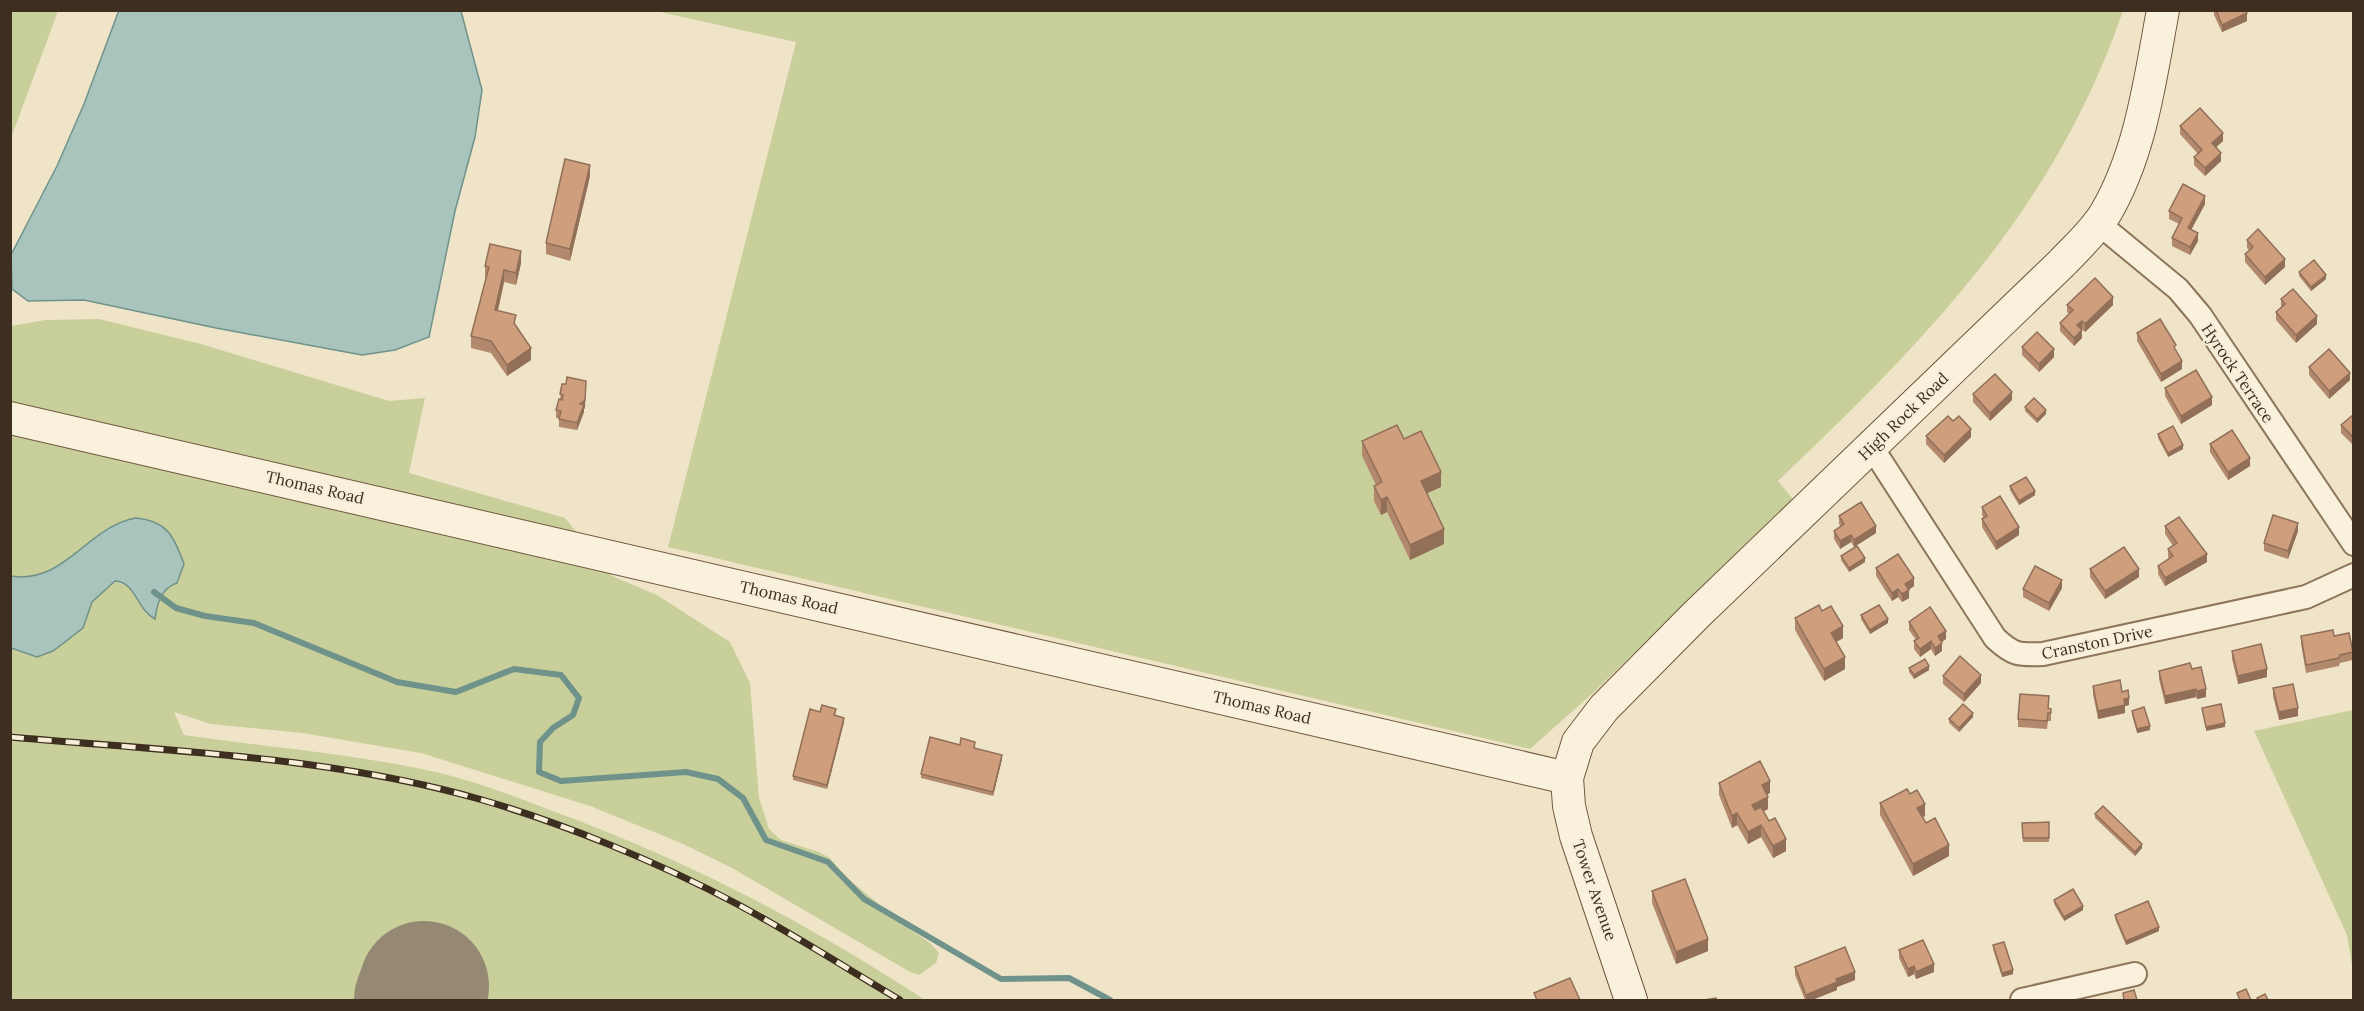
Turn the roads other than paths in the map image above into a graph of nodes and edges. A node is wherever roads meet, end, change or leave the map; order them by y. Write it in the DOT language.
graph roads {
  1 [pos="2163,10"];
  2 [pos="2098,223"];
  3 [pos="10,418"];
  4 [pos="1871,446"];
  5 [pos="2354,544"];
  6 [pos="2354,575"];
  7 [pos="1567,778"];
  8 [pos="2135,974"];
  9 [pos="1631,1000"];
  10 [pos="2022,1000"];
  1 -- 2 [label="main road, High Rock Road"];
  2 -- 4 [label="main road, High Rock Road"];
  2 -- 5 [label="street, Hyrock Terrace"];
  3 -- 7 [label="main road, Thomas Road"];
  4 -- 6 [label="street, Cranston Drive"];
  4 -- 7 [label="main road, High Rock Road"];
  7 -- 9 [label="main road, Tower Avenue"];
  8 -- 10 [label="street"];
}
